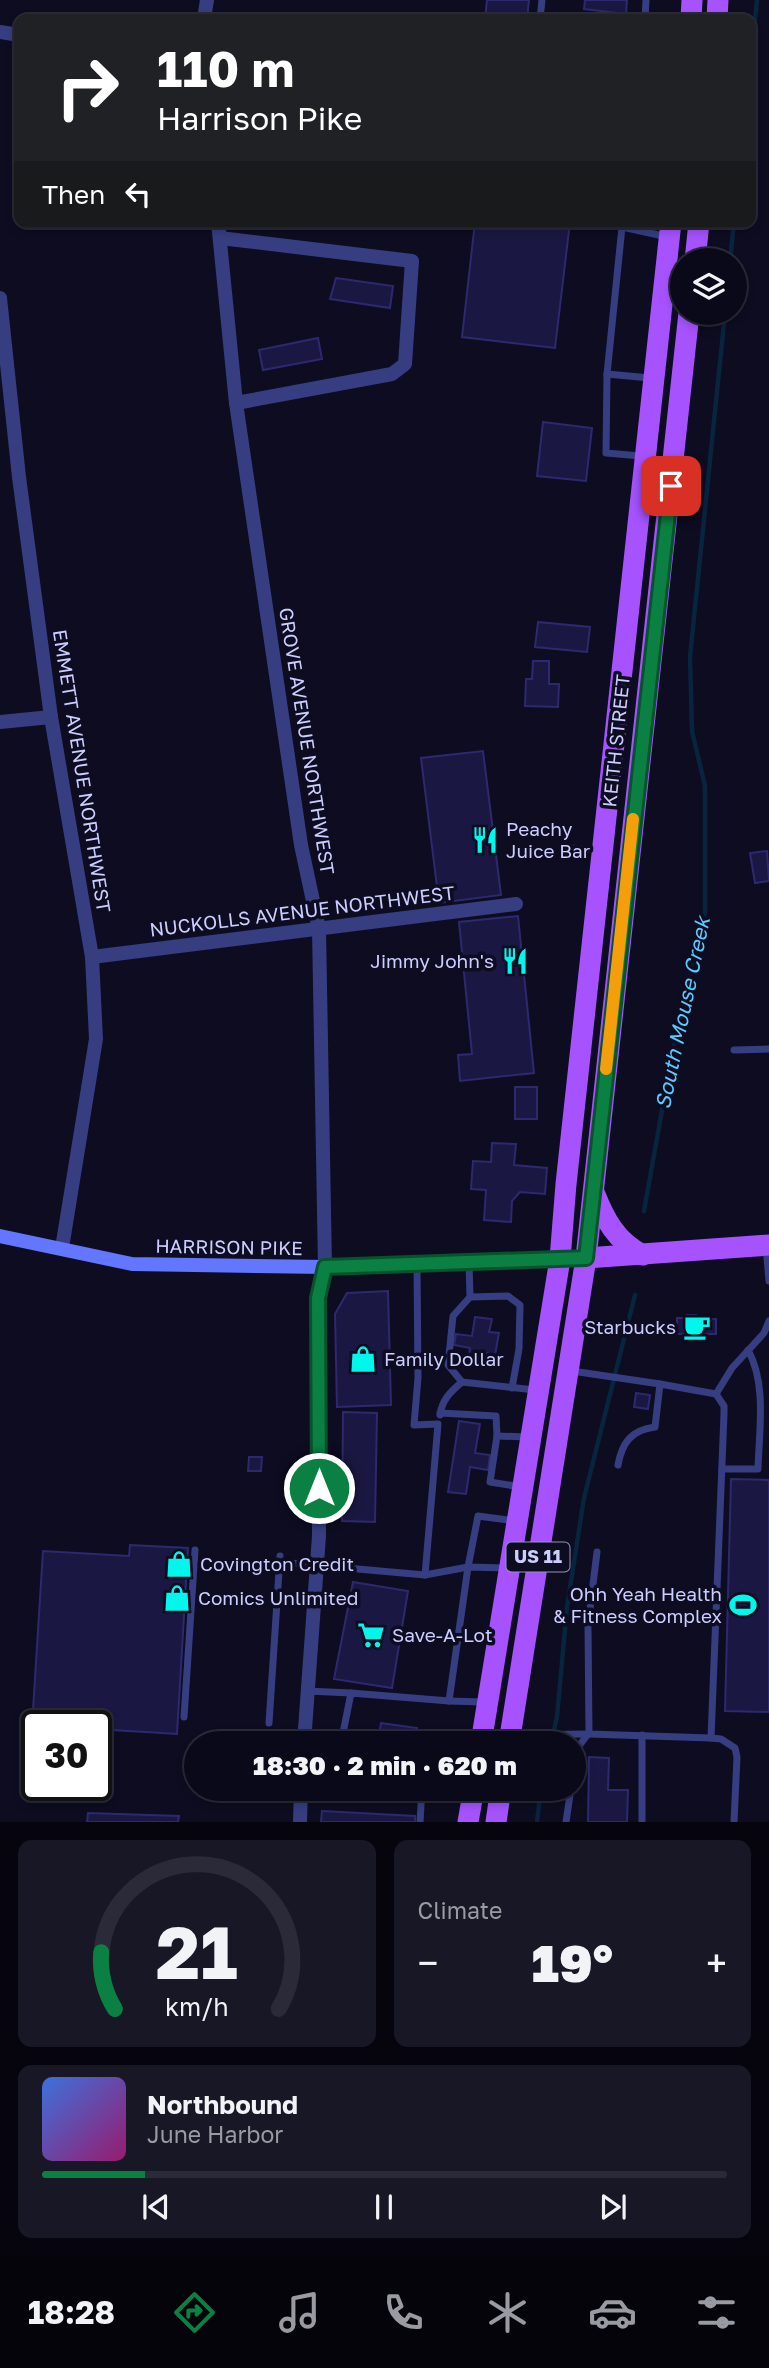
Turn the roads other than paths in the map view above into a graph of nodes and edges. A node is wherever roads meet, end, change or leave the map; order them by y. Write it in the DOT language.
graph roads {
  1 [pos="219,228"];
  2 [pos="622,228"];
  3 [pos="651,228"];
  4 [pos="698,228"];
  5 [pos="670,230"];
  6 [pos="220,238"];
  7 [pos="696,248"];
  8 [pos="0,298"];
  9 [pos="689,325"];
  10 [pos="607,374"];
  11 [pos="655,378"];
  12 [pos="683,381"];
  13 [pos="236,403"];
  14 [pos="647,457"];
  15 [pos="51,717"];
  16 [pos="0,722"];
  17 [pos="571,848"];
  18 [pos="604,851"];
  19 [pos="629,854"];
  20 [pos="516,904"];
  21 [pos="319,929"];
  22 [pos="92,957"];
  23 [pos="769,1049"];
  24 [pos="733,1051"];
  25 [pos="593,1189"];
  26 [pos="0,1236"];
  27 [pos="768,1245"];
  28 [pos="61,1248"];
  29 [pos="643,1255"];
  30 [pos="586,1258"];
  31 [pos="561,1259"];
  32 [pos="469,1263"];
  33 [pos="417,1264"];
  34 [pos="325,1267"];
  35 [pos="769,1281"];
  36 [pos="470,1297"];
  37 [pos="769,1321"];
  38 [pos="767,1333"];
  39 [pos="748,1350"];
  40 [pos="568,1371"];
  41 [pos="461,1382"];
  42 [pos="660,1384"];
  43 [pos="512,1388"];
  44 [pos="539,1390"];
  45 [pos="716,1394"];
  46 [pos="440,1413"];
  47 [pos="438,1424"];
  48 [pos="496,1436"];
  49 [pos="531,1437"];
  50 [pos="618,1465"];
  51 [pos="722,1469"];
  52 [pos="522,1487"];
  53 [pos="518,1521"];
  54 [pos="195,1550"];
  55 [pos="597,1552"];
  56 [pos="318,1564"];
  57 [pos="468,1567"];
  58 [pos="510,1568"];
  59 [pos="536,1573"];
  60 [pos="425,1575"];
  61 [pos="307,1691"];
  62 [pos="351,1693"];
  63 [pos="449,1701"];
  64 [pos="488,1703"];
  65 [pos="514,1706"];
  66 [pos="184,1717"];
  67 [pos="269,1723"];
  68 [pos="305,1731"];
  69 [pos="343,1731"];
  70 [pos="483,1731"];
  71 [pos="510,1731"];
  72 [pos="586,1734"];
  73 [pos="589,1734"];
  74 [pos="642,1735"];
  75 [pos="586,1738"];
  76 [pos="711,1738"];
  77 [pos="301,1801"];
  78 [pos="421,1801"];
  79 [pos="472,1801"];
  80 [pos="500,1801"];
  81 [pos="569,1801"];
  82 [pos="300,1822"];
  83 [pos="420,1822"];
  84 [pos="468,1822"];
  85 [pos="496,1822"];
  86 [pos="566,1822"];
  87 [pos="642,1822"];
  88 [pos="734,1822"];
  1 -- 6 [label="street, GROVE AVENUE NORTHWEST"];
  2 -- 10 [label="lane"];
  3 -- 5 [label="lane"];
  4 -- 7 [label="main road"];
  5 -- 11 [label="main road, KEITH STREET / US 11"];
  6 -- 13 [label="street, GROVE AVENUE NORTHWEST"];
  6 -- 13 [label="street"];
  8 -- 15 [label="street, EMMETT AVENUE NORTHWEST"];
  9 -- 12 [label="main road, KEITH STREET / US 11"];
  10 -- 11 [label="lane"];
  10 -- 14 [label="lane"];
  11 -- 12 [label="main road"];
  11 -- 14 [label="main road, KEITH STREET / US 11"];
  12 -- 19 [label="main road, KEITH STREET / US 11"];
  13 -- 21 [label="street, GROVE AVENUE NORTHWEST"];
  14 -- 18 [label="main road, KEITH STREET / US 11"];
  15 -- 16 [label="street"];
  15 -- 22 [label="street, EMMETT AVENUE NORTHWEST"];
  17 -- 18 [label="lane"];
  18 -- 19 [label="main road"];
  18 -- 31 [label="main road, KEITH STREET / US 11"];
  19 -- 25 [label="main road, KEITH STREET / US 11"];
  20 -- 21 [label="street, NUCKOLLS AVENUE NORTHWEST"];
  21 -- 22 [label="street, NUCKOLLS AVENUE NORTHWEST"];
  21 -- 34 [label="street, GROVE AVENUE NORTHWEST"];
  22 -- 28 [label="street, EMMETT AVENUE NORTHWEST"];
  23 -- 24 [label="lane"];
  25 -- 29 [label="main road"];
  25 -- 30 [label="main road, KEITH STREET / US 11"];
  26 -- 28 [label="main road, HARRISON PIKE"];
  27 -- 29 [label="main road"];
  27 -- 35 [label="lane"];
  28 -- 34 [label="main road, HARRISON PIKE"];
  29 -- 30 [label="main road"];
  30 -- 31 [label="main road, HARRISON PIKE"];
  30 -- 40 [label="main road, US 11"];
  31 -- 32 [label="main road, HARRISON PIKE"];
  31 -- 44 [label="main road, US 11"];
  32 -- 33 [label="main road, HARRISON PIKE"];
  32 -- 36 [label="lane"];
  33 -- 34 [label="main road, HARRISON PIKE"];
  33 -- 47 [label="lane"];
  34 -- 56 [label="street, GROVE AVENUE NORTHWEST"];
  36 -- 41 [label="lane"];
  36 -- 43 [label="lane"];
  37 -- 38 [label="lane"];
  38 -- 39 [label="lane"];
  39 -- 45 [label="lane"];
  39 -- 51 [label="lane"];
  40 -- 42 [label="lane"];
  40 -- 59 [label="main road, US 11"];
  41 -- 43 [label="lane"];
  41 -- 46 [label="lane"];
  42 -- 45 [label="lane"];
  42 -- 50 [label="lane"];
  43 -- 44 [label="lane"];
  44 -- 49 [label="main road, US 11"];
  45 -- 51 [label="lane"];
  46 -- 47 [label="lane"];
  46 -- 48 [label="lane"];
  47 -- 60 [label="lane"];
  48 -- 49 [label="lane"];
  48 -- 52 [label="lane"];
  49 -- 52 [label="main road, US 11"];
  51 -- 76 [label="lane"];
  52 -- 53 [label="main road, US 11"];
  53 -- 57 [label="lane"];
  53 -- 58 [label="main road, US 11"];
  54 -- 66 [label="lane"];
  55 -- 73 [label="lane"];
  56 -- 60 [label="lane"];
  56 -- 61 [label="street, GROVE AVENUE NORTHWEST"];
  56 -- 67 [label="lane"];
  57 -- 58 [label="lane"];
  57 -- 60 [label="lane"];
  57 -- 63 [label="lane"];
  58 -- 59 [label="main road"];
  58 -- 64 [label="main road, US 11"];
  59 -- 65 [label="main road, US 11"];
  61 -- 62 [label="lane"];
  61 -- 68 [label="street, GROVE AVENUE NORTHWEST"];
  62 -- 63 [label="lane"];
  62 -- 69 [label="lane"];
  63 -- 64 [label="lane"];
  64 -- 65 [label="main road"];
  64 -- 70 [label="main road, US 11"];
  65 -- 71 [label="main road, US 11"];
  72 -- 73 [label="lane"];
  73 -- 74 [label="lane"];
  73 -- 75 [label="lane"];
  74 -- 76 [label="lane"];
  74 -- 87 [label="lane"];
  76 -- 88 [label="lane"];
  77 -- 82 [label="street"];
  78 -- 83 [label="lane"];
  79 -- 84 [label="main road"];
  80 -- 85 [label="main road"];
  81 -- 86 [label="lane"];
}
